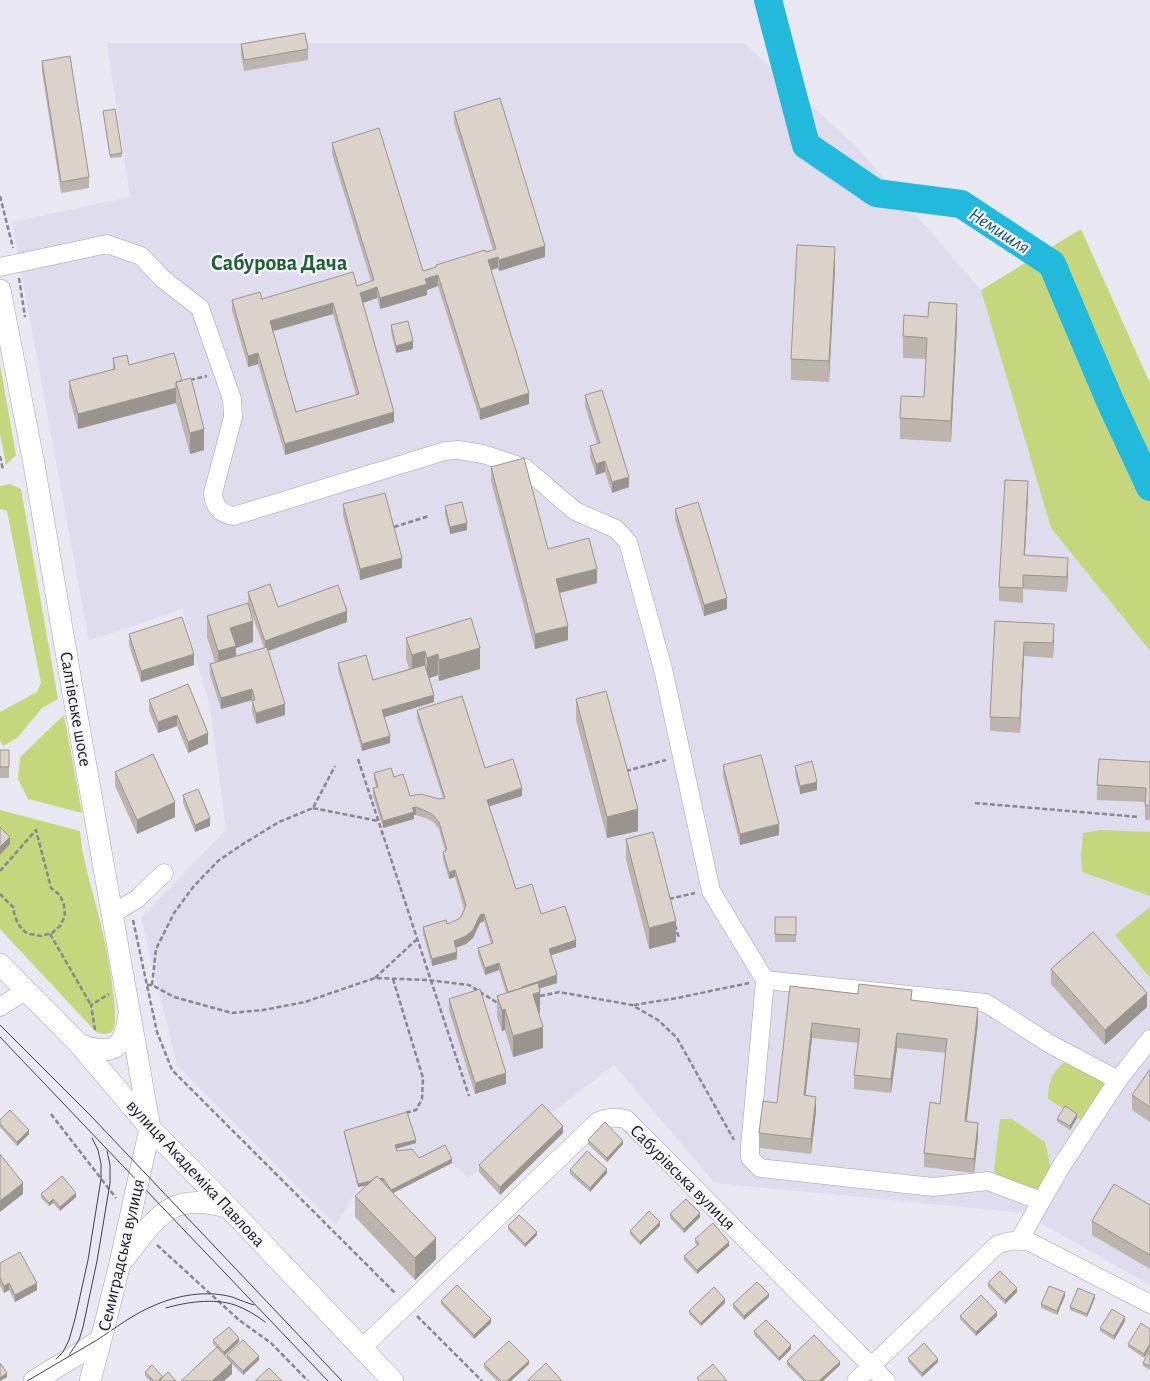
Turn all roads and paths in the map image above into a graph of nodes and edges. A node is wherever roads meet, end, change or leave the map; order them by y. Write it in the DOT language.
graph roads {
  1 [pos="0,267"];
  2 [pos="0,290"];
  3 [pos="223,372"];
  4 [pos="189,380"];
  5 [pos="0,456"];
  6 [pos="2,470"];
  7 [pos="429,516"];
  8 [pos="394,527"];
  9 [pos="682,755"];
  10 [pos="358,760"];
  11 [pos="335,766"];
  12 [pos="626,771"];
  13 [pos="975,802"];
  14 [pos="313,808"];
  15 [pos="1139,817"];
  16 [pos="378,821"];
  17 [pos="0,871"];
  18 [pos="164,873"];
  19 [pos="711,888"];
  20 [pos="0,894"];
  21 [pos="669,899"];
  22 [pos="112,914"];
  23 [pos="675,923"];
  24 [pos="50,934"];
  25 [pos="679,938"];
  26 [pos="417,940"];
  27 [pos="0,964"];
  28 [pos="375,978"];
  29 [pos="393,979"];
  30 [pos="765,980"];
  31 [pos="430,981"];
  32 [pos="147,985"];
  33 [pos="152,985"];
  34 [pos="25,991"];
  35 [pos="113,992"];
  36 [pos="538,996"];
  37 [pos="91,1005"];
  38 [pos="504,1005"];
  39 [pos="632,1005"];
  40 [pos="0,1006"];
  41 [pos="129,1012"];
  42 [pos="87,1038"];
  43 [pos="1150,1039"];
  44 [pos="172,1070"];
  45 [pos="1118,1080"];
  46 [pos="469,1096"];
  47 [pos="399,1115"];
  48 [pos="150,1128"];
  49 [pos="750,1158"];
  50 [pos="1041,1201"];
  51 [pos="229,1208"];
  52 [pos="1019,1240"];
  53 [pos="120,1263"];
  54 [pos="1150,1304"];
  55 [pos="406,1305"];
  56 [pos="239,1320"];
  57 [pos="101,1340"];
  58 [pos="362,1348"];
  59 [pos="872,1366"];
  60 [pos="34,1381"];
  61 [pos="90,1381"];
  62 [pos="308,1381"];
  63 [pos="392,1381"];
  64 [pos="482,1381"];
  65 [pos="856,1381"];
  66 [pos="886,1381"];
  1 -- 3 [label="street"];
  2 -- 22 [label="main road, Салтівське шосе"];
  3 -- 4 [label="path"];
  3 -- 9 [label="street"];
  5 -- 6 [label="path"];
  7 -- 8 [label="path"];
  9 -- 12 [label="path"];
  9 -- 19 [label="street"];
  10 -- 16 [label="path"];
  11 -- 14 [label="path"];
  13 -- 15 [label="path"];
  14 -- 16 [label="path"];
  14 -- 33 [label="path"];
  16 -- 26 [label="path"];
  17 -- 24 [label="path"];
  18 -- 22 [label="street"];
  19 -- 21 [label="path"];
  19 -- 30 [label="street"];
  20 -- 24 [label="path"];
  22 -- 41 [label="main road, Салтівське шосе"];
  23 -- 25 [label="path"];
  24 -- 37 [label="path"];
  26 -- 28 [label="path"];
  26 -- 31 [label="path"];
  27 -- 34 [label="main road, вулиця Академіка Павлова"];
  28 -- 29 [label="path"];
  28 -- 33 [label="path"];
  29 -- 31 [label="path"];
  29 -- 47 [label="path"];
  30 -- 39 [label="path"];
  30 -- 45 [label="street"];
  30 -- 49 [label="street"];
  31 -- 38 [label="path"];
  31 -- 46 [label="path"];
  32 -- 33 [label="path"];
  34 -- 40 [label="street"];
  34 -- 42 [label="main road, вулиця Академіка Павлова"];
  35 -- 37 [label="path"];
  36 -- 39 [label="path"];
  37 -- 42 [label="path"];
  39 -- 49 [label="path"];
  41 -- 42 [label="main road"];
  41 -- 48 [label="main road, Салтівське шосе"];
  42 -- 48 [label="main road, вулиця Академіка Павлова"];
  43 -- 45 [label="street"];
  44 -- 55 [label="path"];
  45 -- 50 [label="street"];
  48 -- 51 [label="main road, вулиця Академіка Павлова"];
  48 -- 53 [label="main road, Семиградська вулиця"];
  49 -- 50 [label="street"];
  50 -- 52 [label="street"];
  51 -- 53 [label="main road"];
  51 -- 58 [label="main road, вулиця Академіка Павлова"];
  52 -- 54 [label="street"];
  52 -- 59 [label="street"];
  53 -- 57 [label="main road, Семиградська вулиця"];
  55 -- 58 [label="street, Сабурівська вулиця"];
  55 -- 59 [label="street, Сабурівська вулиця"];
  55 -- 64 [label="path"];
  56 -- 62 [label="path"];
  57 -- 60 [label="main road"];
  57 -- 61 [label="main road, Семиградська вулиця"];
  58 -- 63 [label="main road, вулиця Академіка Павлова"];
  59 -- 65 [label="street"];
  59 -- 66 [label="street, Сабурівська вулиця"];
}
